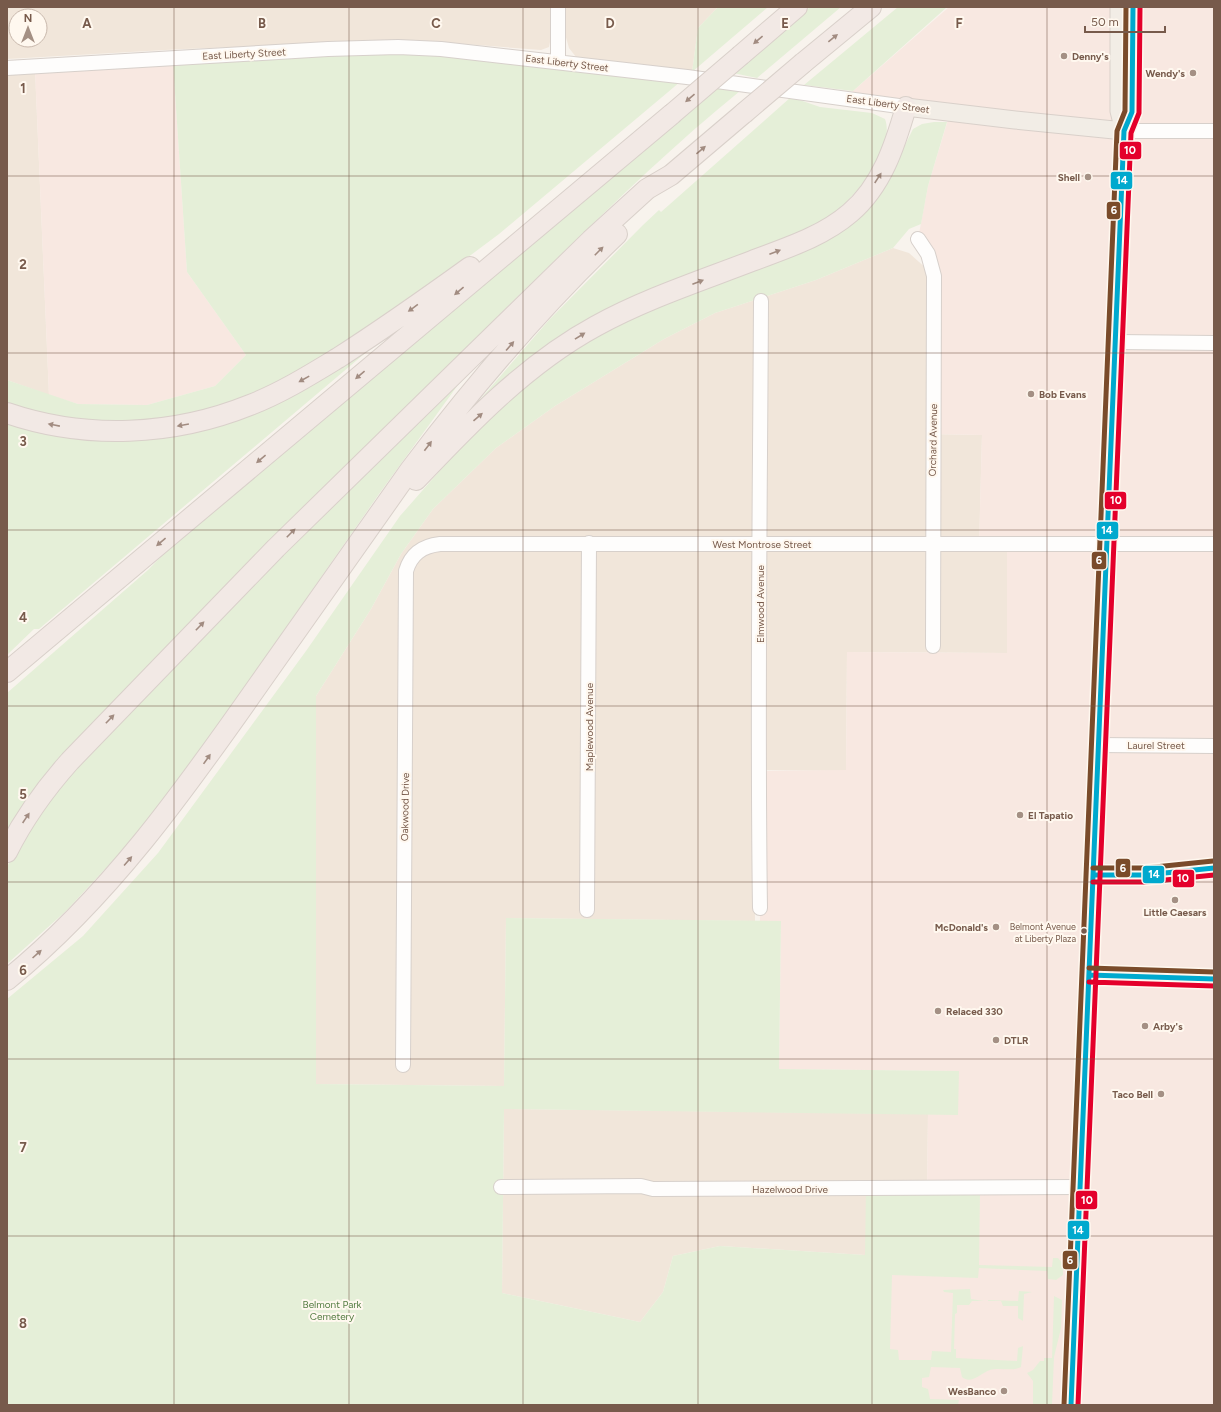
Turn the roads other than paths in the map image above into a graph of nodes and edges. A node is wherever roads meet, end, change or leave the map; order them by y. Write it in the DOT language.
graph roads {
  1 [pos="558,7"];
  2 [pos="791,7"];
  3 [pos="797,7"];
  4 [pos="871,7"];
  5 [pos="1119,7"];
  6 [pos="1133,7"];
  7 [pos="776,25"];
  8 [pos="558,62"];
  9 [pos="7,68"];
  10 [pos="906,107"];
  11 [pos="1124,131"];
  12 [pos="1214,131"];
  13 [pos="635,144"];
  14 [pos="671,175"];
  15 [pos="918,239"];
  16 [pos="761,301"];
  17 [pos="1116,342"];
  18 [pos="1214,343"];
  19 [pos="7,413"];
  20 [pos="589,543"];
  21 [pos="760,544"];
  22 [pos="1107,544"];
  23 [pos="1214,544"];
  24 [pos="932,545"];
  25 [pos="418,552"];
  26 [pos="109,586"];
  27 [pos="933,646"];
  28 [pos="284,649"];
  29 [pos="7,672"];
  30 [pos="7,685"];
  31 [pos="1098,745"];
  32 [pos="1214,746"];
  33 [pos="7,852"];
  34 [pos="760,908"];
  35 [pos="587,910"];
  36 [pos="7,980"];
  37 [pos="403,1065"];
  38 [pos="501,1187"];
  39 [pos="1080,1188"];
  40 [pos="1071,1405"];
  1 -- 8 [label="street"];
  2 -- 7 [label="highway"];
  3 -- 7 [label="highway"];
  14 -- 4 [label="highway, one-way, bridge"];
  5 -- 11 [label="main road"];
  6 -- 11 [label="main road"];
  7 -- 13 [label="highway, one-way, bridge"];
  8 -- 9 [label="street, East Liberty Street"];
  8 -- 10 [label="street, East Liberty Street"];
  10 -- 11 [label="main road, East Liberty Street"];
  28 -- 10 [label="highway, one-way"];
  11 -- 12 [label="street"];
  11 -- 17 [label="main road"];
  13 -- 19 [label="highway, one-way"];
  13 -- 26 [label="highway, one-way"];
  28 -- 14 [label="highway, one-way"];
  33 -- 14 [label="highway, one-way"];
  15 -- 24 [label="street, Orchard Avenue"];
  16 -- 21 [label="street, Elmwood Avenue"];
  17 -- 18 [label="street"];
  17 -- 22 [label="main road"];
  20 -- 21 [label="street, West Montrose Street"];
  20 -- 25 [label="street, West Montrose Street"];
  20 -- 35 [label="street, Maplewood Avenue"];
  21 -- 24 [label="street, West Montrose Street"];
  21 -- 34 [label="street, Elmwood Avenue"];
  22 -- 23 [label="street, West Montrose Street"];
  22 -- 24 [label="street, West Montrose Street"];
  22 -- 31 [label="main road"];
  24 -- 27 [label="street, Orchard Avenue"];
  25 -- 37 [label="street, Oakwood Drive"];
  26 -- 29 [label="highway"];
  26 -- 30 [label="highway"];
  36 -- 28 [label="highway, one-way"];
  31 -- 32 [label="street, Laurel Street"];
  31 -- 39 [label="main road"];
  38 -- 39 [label="street, Hazelwood Drive"];
  39 -- 40 [label="main road"];
}
